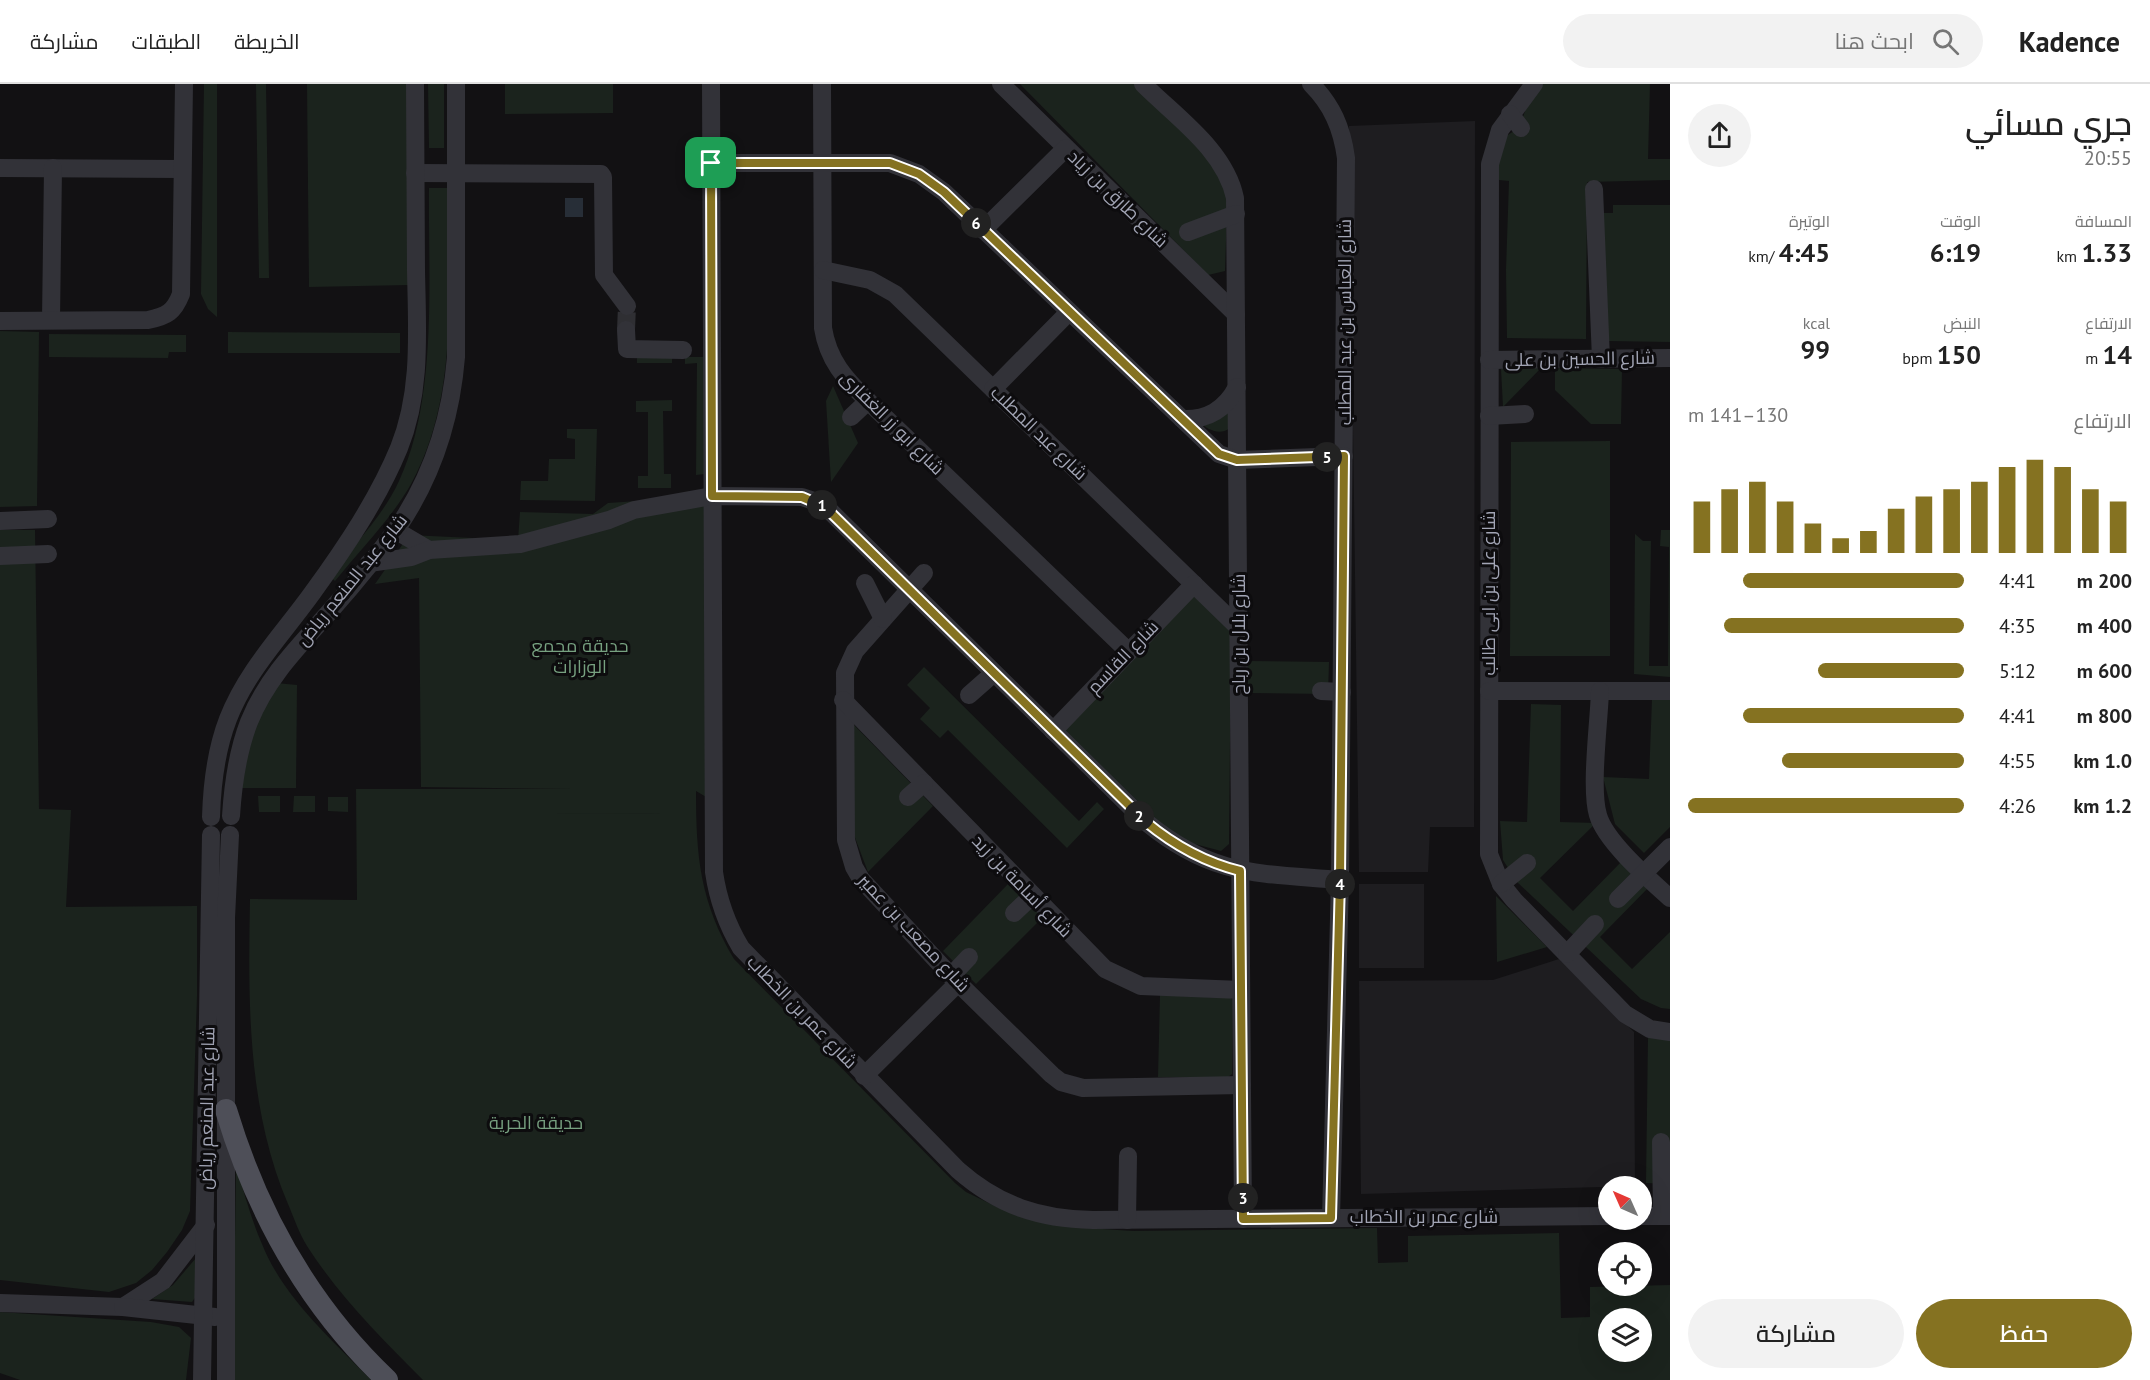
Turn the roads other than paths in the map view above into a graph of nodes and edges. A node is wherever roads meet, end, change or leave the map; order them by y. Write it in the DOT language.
graph roads {
  1 [pos="184,84"];
  2 [pos="415,84"];
  3 [pos="456,84"];
  4 [pos="711,84"];
  5 [pos="822,84"];
  6 [pos="1001,84"];
  7 [pos="1143,84"];
  8 [pos="1311,84"];
  9 [pos="1534,84"];
  10 [pos="1066,148"];
  11 [pos="711,163"];
  12 [pos="822,163"];
  13 [pos="0,168"];
  14 [pos="53,168"];
  15 [pos="181,169"];
  16 [pos="415,172"];
  17 [pos="456,173"];
  18 [pos="1594,189"];
  19 [pos="1236,214"];
  20 [pos="983,230"];
  21 [pos="1188,232"];
  22 [pos="823,270"];
  23 [pos="627,306"];
  24 [pos="1069,312"];
  25 [pos="1236,314"];
  26 [pos="51,320"];
  27 [pos="0,321"];
  28 [pos="626,330"];
  29 [pos="683,350"];
  30 [pos="1670,358"];
  31 [pos="1600,359"];
  32 [pos="1489,360"];
  33 [pos="1237,387"];
  34 [pos="993,389"];
  35 [pos="868,401"];
  36 [pos="1525,414"];
  37 [pos="1489,416"];
  38 [pos="851,417"];
  39 [pos="1182,419"];
  40 [pos="1344,456"];
  41 [pos="1237,460"];
  42 [pos="712,496"];
  43 [pos="48,519"];
  44 [pos="0,521"];
  45 [pos="395,530"];
  46 [pos="429,550"];
  47 [pos="48,554"];
  48 [pos="0,556"];
  49 [pos="369,563"];
  50 [pos="924,573"];
  51 [pos="865,583"];
  52 [pos="1194,584"];
  53 [pos="910,589"];
  54 [pos="313,592"];
  55 [pos="333,608"];
  56 [pos="883,619"];
  57 [pos="1239,627"];
  58 [pos="1129,652"];
  59 [pos="994,672"];
  60 [pos="1321,691"];
  61 [pos="1489,691"];
  62 [pos="1600,691"];
  63 [pos="1670,691"];
  64 [pos="1342,692"];
  65 [pos="969,695"];
  66 [pos="843,699"];
  67 [pos="1053,731"];
  68 [pos="924,783"];
  69 [pos="908,797"];
  70 [pos="231,816"];
  71 [pos="230,835"];
  72 [pos="1670,847"];
  73 [pos="1527,863"];
  74 [pos="1240,871"];
  75 [pos="1645,872"];
  76 [pos="1340,880"];
  77 [pos="1501,884"];
  78 [pos="1032,896"];
  79 [pos="1670,898"];
  80 [pos="1618,899"];
  81 [pos="1014,913"];
  82 [pos="1595,924"];
  83 [pos="1567,954"];
  84 [pos="969,957"];
  85 [pos="955,979"];
  86 [pos="1241,990"];
  87 [pos="1670,1032"];
  88 [pos="864,1076"];
  89 [pos="1242,1084"];
  90 [pos="226,1110"];
  91 [pos="1661,1142"];
  92 [pos="1128,1156"];
  93 [pos="1598,1216"];
  94 [pos="1666,1216"];
  95 [pos="1331,1218"];
  96 [pos="1243,1219"];
  97 [pos="1127,1220"];
  98 [pos="206,1225"];
  99 [pos="0,1303"];
  100 [pos="123,1307"];
  101 [pos="204,1316"];
  102 [pos="226,1318"];
  103 [pos="202,1380"];
  104 [pos="226,1380"];
  105 [pos="387,1380"];
  1 -- 15 [label="street"];
  2 -- 16 [label="street, شارع عبد المنعم رياض"];
  3 -- 17 [label="street, شارع عبد المنعم رياض"];
  4 -- 11 [label="street, شارع عمر بن الخطاب"];
  5 -- 12 [label="street, شارع ابو زر الغفارى"];
  6 -- 10 [label="street, شارع طارق بن زياد"];
  7 -- 19 [label="street, شارع بلال بن رباح"];
  8 -- 40 [label="street, شارع العباس بن عبد المطلب"];
  9 -- 32 [label="street, شارع على بن ابى طالب"];
  10 -- 20 [label="street"];
  10 -- 25 [label="street, شارع طارق بن زياد"];
  11 -- 12 [label="street"];
  11 -- 42 [label="street, شارع عمر بن الخطاب"];
  12 -- 20 [label="street"];
  12 -- 22 [label="street, شارع ابو زر الغفارى"];
  13 -- 14 [label="street"];
  14 -- 15 [label="street"];
  14 -- 26 [label="street"];
  15 -- 26 [label="street"];
  16 -- 17 [label="street"];
  16 -- 54 [label="street, شارع عبد المنعم رياض"];
  17 -- 23 [label="street"];
  17 -- 45 [label="street, شارع عبد المنعم رياض"];
  18 -- 31 [label="street"];
  19 -- 21 [label="street"];
  19 -- 25 [label="street, شارع بلال بن رباح"];
  20 -- 24 [label="street"];
  22 -- 34 [label="street, شارع عبد المطلب"];
  22 -- 35 [label="street, شارع ابو زر الغفارى"];
  24 -- 34 [label="street"];
  24 -- 39 [label="street"];
  25 -- 33 [label="street, شارع بلال بن رباح"];
  26 -- 27 [label="street"];
  28 -- 29 [label="street"];
  30 -- 31 [label="street, شارع الحسين بن على"];
  31 -- 32 [label="street, شارع الحسين بن على"];
  32 -- 37 [label="street, شارع على بن ابى طالب"];
  33 -- 39 [label="street"];
  33 -- 41 [label="street, شارع بلال بن رباح"];
  34 -- 52 [label="street, شارع عبد المطلب"];
  35 -- 38 [label="street"];
  35 -- 58 [label="street, شارع ابو زر الغفارى"];
  36 -- 37 [label="street"];
  37 -- 61 [label="street, شارع على بن ابى طالب"];
  39 -- 41 [label="street"];
  40 -- 41 [label="street"];
  40 -- 64 [label="street, شارع العباس بن عبد المطلب"];
  41 -- 57 [label="street, شارع بلال بن رباح"];
  42 -- 46 [label="street"];
  42 -- 53 [label="street"];
  42 -- 88 [label="street, شارع عمر بن الخطاب"];
  43 -- 44 [label="street"];
  45 -- 46 [label="street"];
  45 -- 49 [label="street, شارع عبد المنعم رياض"];
  46 -- 49 [label="street"];
  47 -- 48 [label="street"];
  49 -- 55 [label="street, شارع عبد المنعم رياض"];
  50 -- 53 [label="street, شارع مصعب بن عمير"];
  51 -- 56 [label="street"];
  52 -- 57 [label="street, شارع عبد المطلب"];
  52 -- 58 [label="street, شارع القاسم"];
  53 -- 56 [label="street, شارع مصعب بن عمير"];
  53 -- 59 [label="street"];
  54 -- 55 [label="street"];
  54 -- 98 [label="street, شارع عبد المنعم رياض"];
  55 -- 70 [label="street, شارع عبد المنعم رياض"];
  56 -- 66 [label="street, شارع مصعب بن عمير"];
  57 -- 74 [label="street, شارع بلال بن رباح"];
  58 -- 67 [label="street, شارع القاسم"];
  59 -- 65 [label="street"];
  59 -- 67 [label="street"];
  60 -- 64 [label="street"];
  61 -- 62 [label="street"];
  61 -- 77 [label="street, شارع على بن ابى طالب"];
  62 -- 63 [label="street"];
  62 -- 75 [label="street"];
  64 -- 76 [label="street, شارع العباس بن عبد المطلب"];
  66 -- 68 [label="street, شارع أسامة بن زيد"];
  66 -- 85 [label="street, شارع مصعب بن عمير"];
  67 -- 74 [label="street"];
  68 -- 69 [label="street"];
  68 -- 78 [label="street, شارع أسامة بن زيد"];
  71 -- 90 [label="street, شارع عبد المنعم رياض"];
  72 -- 75 [label="street"];
  73 -- 77 [label="street"];
  74 -- 76 [label="street"];
  74 -- 86 [label="street, شارع بلال بن رباح"];
  75 -- 79 [label="street"];
  75 -- 80 [label="street"];
  76 -- 95 [label="street, شارع العباس بن عبد المطلب"];
  77 -- 83 [label="street, شارع على بن ابى طالب"];
  78 -- 81 [label="street"];
  78 -- 86 [label="street, شارع أسامة بن زيد"];
  82 -- 83 [label="street"];
  83 -- 87 [label="street, شارع على بن ابى طالب"];
  84 -- 85 [label="street"];
  85 -- 88 [label="street"];
  85 -- 89 [label="street, شارع مصعب بن عمير"];
  86 -- 89 [label="street, شارع بلال بن رباح"];
  88 -- 97 [label="street, شارع عمر بن الخطاب"];
  89 -- 96 [label="street, شارع بلال بن رباح"];
  90 -- 102 [label="street, شارع عبد المنعم رياض"];
  90 -- 105 [label="main road"];
  91 -- 94 [label="street"];
  92 -- 97 [label="street"];
  93 -- 95 [label="street, شارع عمر بن الخطاب"];
  95 -- 96 [label="street, شارع عمر بن الخطاب"];
  96 -- 97 [label="street, شارع عمر بن الخطاب"];
  98 -- 100 [label="street"];
  98 -- 101 [label="street, شارع عبد المنعم رياض"];
  99 -- 100 [label="street"];
  100 -- 101 [label="street"];
  101 -- 102 [label="street"];
  101 -- 103 [label="street, شارع عبد المنعم رياض"];
  102 -- 104 [label="street, شارع عبد المنعم رياض"];
}
